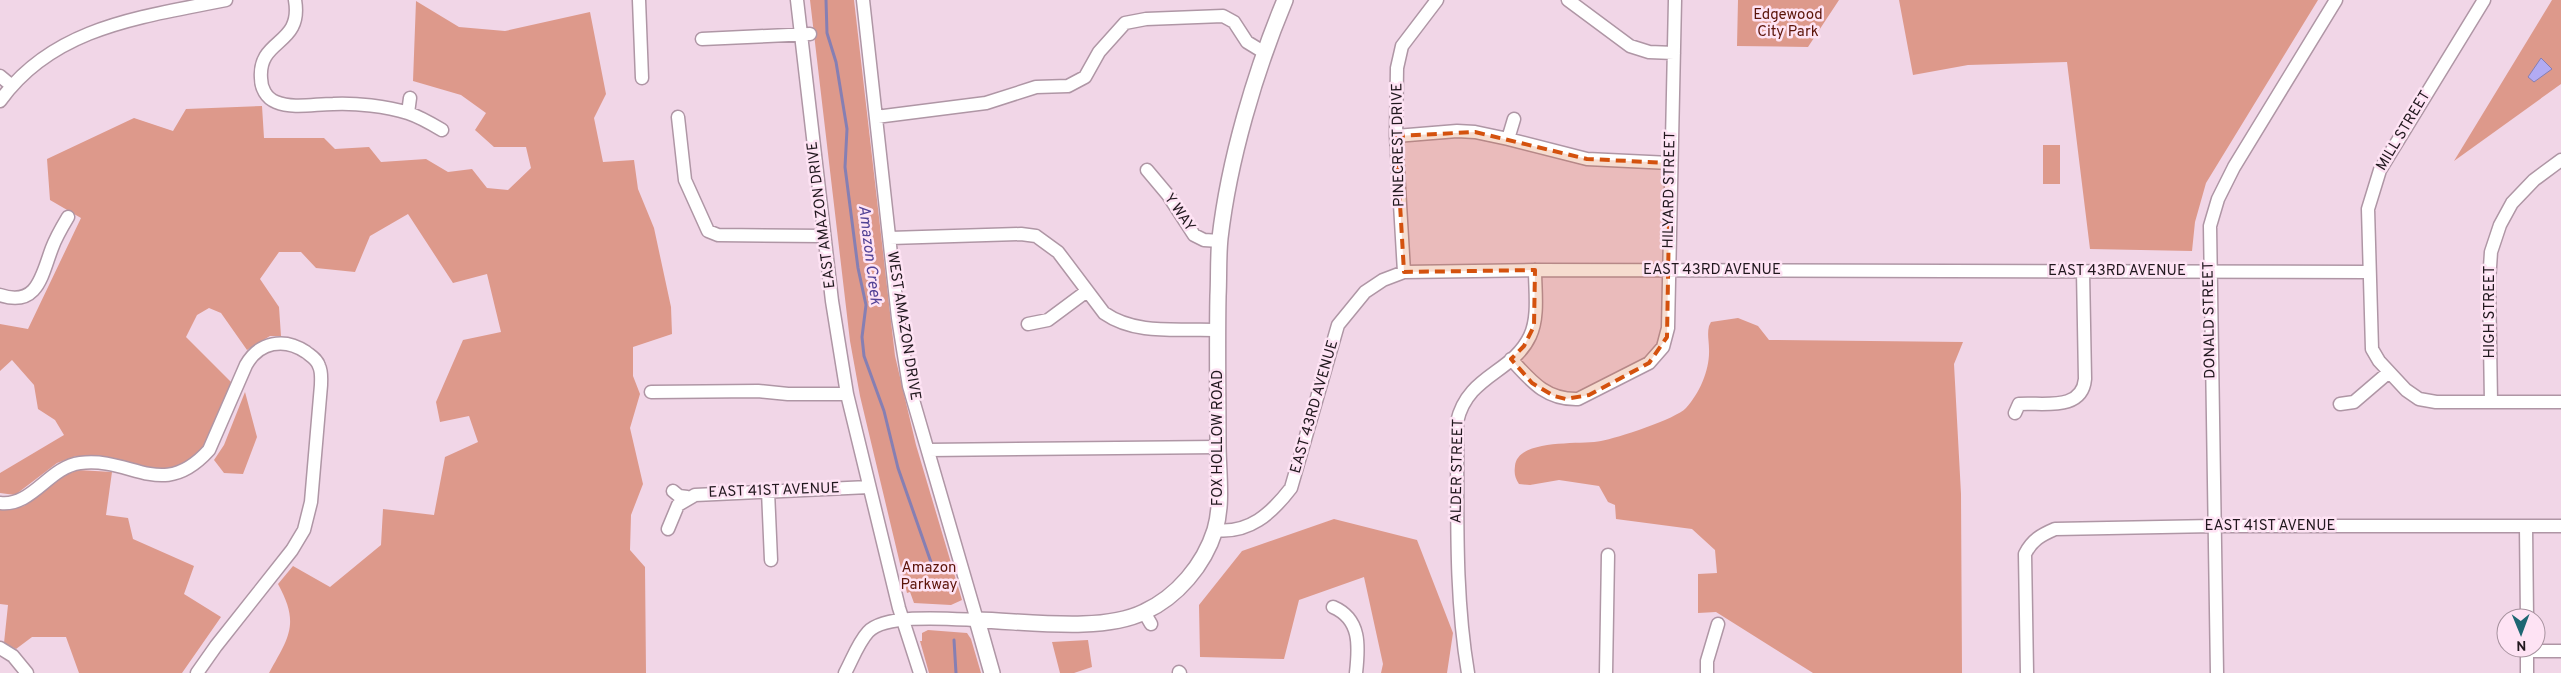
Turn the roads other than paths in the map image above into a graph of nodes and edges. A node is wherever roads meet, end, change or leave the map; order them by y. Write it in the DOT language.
graph roads {
  1 [pos="224,0"];
  2 [pos="295,0"];
  3 [pos="639,0"];
  4 [pos="797,0"];
  5 [pos="863,0"];
  6 [pos="1285,0"];
  7 [pos="1437,0"];
  8 [pos="1568,0"];
  9 [pos="1675,0"];
  10 [pos="2336,0"];
  11 [pos="2484,0"];
  12 [pos="805,34"];
  13 [pos="702,39"];
  14 [pos="1265,53"];
  15 [pos="1674,53"];
  16 [pos="0,76"];
  17 [pos="642,78"];
  18 [pos="12,86"];
  19 [pos="410,98"];
  20 [pos="0,101"];
  21 [pos="408,113"];
  22 [pos="678,117"];
  23 [pos="876,117"];
  24 [pos="1514,119"];
  25 [pos="442,130"];
  26 [pos="1396,136"];
  27 [pos="1508,139"];
  28 [pos="2561,160"];
  29 [pos="1670,163"];
  30 [pos="1147,170"];
  31 [pos="68,217"];
  32 [pos="824,236"];
  33 [pos="890,238"];
  34 [pos="1220,241"];
  35 [pos="1535,270"];
  36 [pos="1669,270"];
  37 [pos="2083,271"];
  38 [pos="1404,272"];
  39 [pos="2210,272"];
  40 [pos="2369,272"];
  41 [pos="1087,291"];
  42 [pos="0,295"];
  43 [pos="1028,324"];
  44 [pos="1218,330"];
  45 [pos="1511,358"];
  46 [pos="2389,372"];
  47 [pos="651,392"];
  48 [pos="847,394"];
  49 [pos="2490,402"];
  50 [pos="2561,402"];
  51 [pos="2340,404"];
  52 [pos="2015,413"];
  53 [pos="1218,447"];
  54 [pos="928,450"];
  55 [pos="869,487"];
  56 [pos="673,491"];
  57 [pos="768,491"];
  58 [pos="687,497"];
  59 [pos="0,503"];
  60 [pos="2214,526"];
  61 [pos="2561,526"];
  62 [pos="2526,527"];
  63 [pos="668,529"];
  64 [pos="1215,530"];
  65 [pos="1608,555"];
  66 [pos="771,560"];
  67 [pos="1333,607"];
  68 [pos="2527,608"];
  69 [pos="902,619"];
  70 [pos="977,620"];
  71 [pos="1718,624"];
  72 [pos="0,648"];
  73 [pos="2546,651"];
  74 [pos="2561,651"];
  75 [pos="2527,658"];
  76 [pos="27,673"];
  77 [pos="197,673"];
  78 [pos="845,673"];
  79 [pos="920,673"];
  80 [pos="992,673"];
  81 [pos="1356,673"];
  82 [pos="1468,673"];
  83 [pos="1606,673"];
  84 [pos="1707,673"];
  85 [pos="2026,673"];
  86 [pos="2217,673"];
  87 [pos="2527,673"];
  1 -- 18 [label="street"];
  2 -- 21 [label="street"];
  3 -- 17 [label="street"];
  4 -- 12 [label="street, EAST AMAZON DRIVE"];
  5 -- 23 [label="street, WEST AMAZON DRIVE"];
  6 -- 14 [label="main road, FOX HOLLOW ROAD"];
  7 -- 26 [label="street, PINECREST DRIVE"];
  8 -- 15 [label="street"];
  9 -- 15 [label="street, HILYARD STREET"];
  10 -- 39 [label="street, DONALD STREET"];
  11 -- 40 [label="street, MILL STREET"];
  12 -- 13 [label="street"];
  12 -- 32 [label="street, EAST AMAZON DRIVE"];
  14 -- 23 [label="street"];
  14 -- 34 [label="main road, FOX HOLLOW ROAD"];
  15 -- 29 [label="street, HILYARD STREET"];
  16 -- 18 [label="street"];
  18 -- 20 [label="street"];
  19 -- 21 [label="street"];
  21 -- 25 [label="street"];
  22 -- 32 [label="street"];
  23 -- 33 [label="street, WEST AMAZON DRIVE"];
  24 -- 27 [label="street"];
  26 -- 27 [label="street"];
  26 -- 38 [label="street, PINECREST DRIVE"];
  27 -- 29 [label="street"];
  28 -- 49 [label="street, HIGH STREET"];
  29 -- 36 [label="street, HILYARD STREET"];
  30 -- 34 [label="street, Y WAY"];
  31 -- 42 [label="street"];
  32 -- 48 [label="street, EAST AMAZON DRIVE"];
  33 -- 41 [label="street"];
  33 -- 54 [label="street, WEST AMAZON DRIVE"];
  34 -- 44 [label="main road, FOX HOLLOW ROAD"];
  35 -- 36 [label="street, EAST 43RD AVENUE"];
  35 -- 38 [label="street, EAST 43RD AVENUE"];
  35 -- 45 [label="street, ALDER STREET"];
  36 -- 37 [label="street, EAST 43RD AVENUE"];
  36 -- 45 [label="street, HILYARD STREET"];
  37 -- 39 [label="street, EAST 43RD AVENUE"];
  37 -- 52 [label="street"];
  38 -- 64 [label="street, EAST 43RD AVENUE"];
  39 -- 40 [label="street, EAST 43RD AVENUE"];
  39 -- 60 [label="street, DONALD STREET"];
  40 -- 46 [label="street, MILL STREET"];
  41 -- 43 [label="street"];
  41 -- 44 [label="street"];
  44 -- 53 [label="main road, FOX HOLLOW ROAD"];
  45 -- 82 [label="street, ALDER STREET"];
  46 -- 49 [label="street, MILL STREET"];
  46 -- 51 [label="street"];
  47 -- 48 [label="street"];
  48 -- 55 [label="street, EAST AMAZON DRIVE"];
  49 -- 50 [label="street, MILL STREET"];
  53 -- 54 [label="street"];
  53 -- 64 [label="main road, FOX HOLLOW ROAD"];
  54 -- 70 [label="street, WEST AMAZON DRIVE"];
  55 -- 57 [label="street, EAST 41ST AVENUE"];
  55 -- 69 [label="street, EAST AMAZON DRIVE"];
  56 -- 58 [label="street"];
  57 -- 58 [label="street, EAST 41ST AVENUE"];
  57 -- 66 [label="street"];
  58 -- 63 [label="street, EAST 41ST AVENUE"];
  59 -- 77 [label="street"];
  60 -- 62 [label="street, EAST 41ST AVENUE"];
  60 -- 85 [label="street, EAST 41ST AVENUE"];
  60 -- 86 [label="street, DONALD STREET"];
  61 -- 62 [label="street, EAST 41ST AVENUE"];
  62 -- 68 [label="street"];
  64 -- 70 [label="main road, FOX HOLLOW ROAD"];
  65 -- 83 [label="street"];
  67 -- 81 [label="street"];
  69 -- 70 [label="street, FOX HOLLOW ROAD"];
  69 -- 78 [label="street"];
  69 -- 79 [label="street, EAST AMAZON DRIVE"];
  70 -- 80 [label="main road, WEST AMAZON DRIVE"];
  71 -- 84 [label="street"];
  72 -- 76 [label="street"];
  73 -- 74 [label="street"];
  75 -- 87 [label="street"];
}
